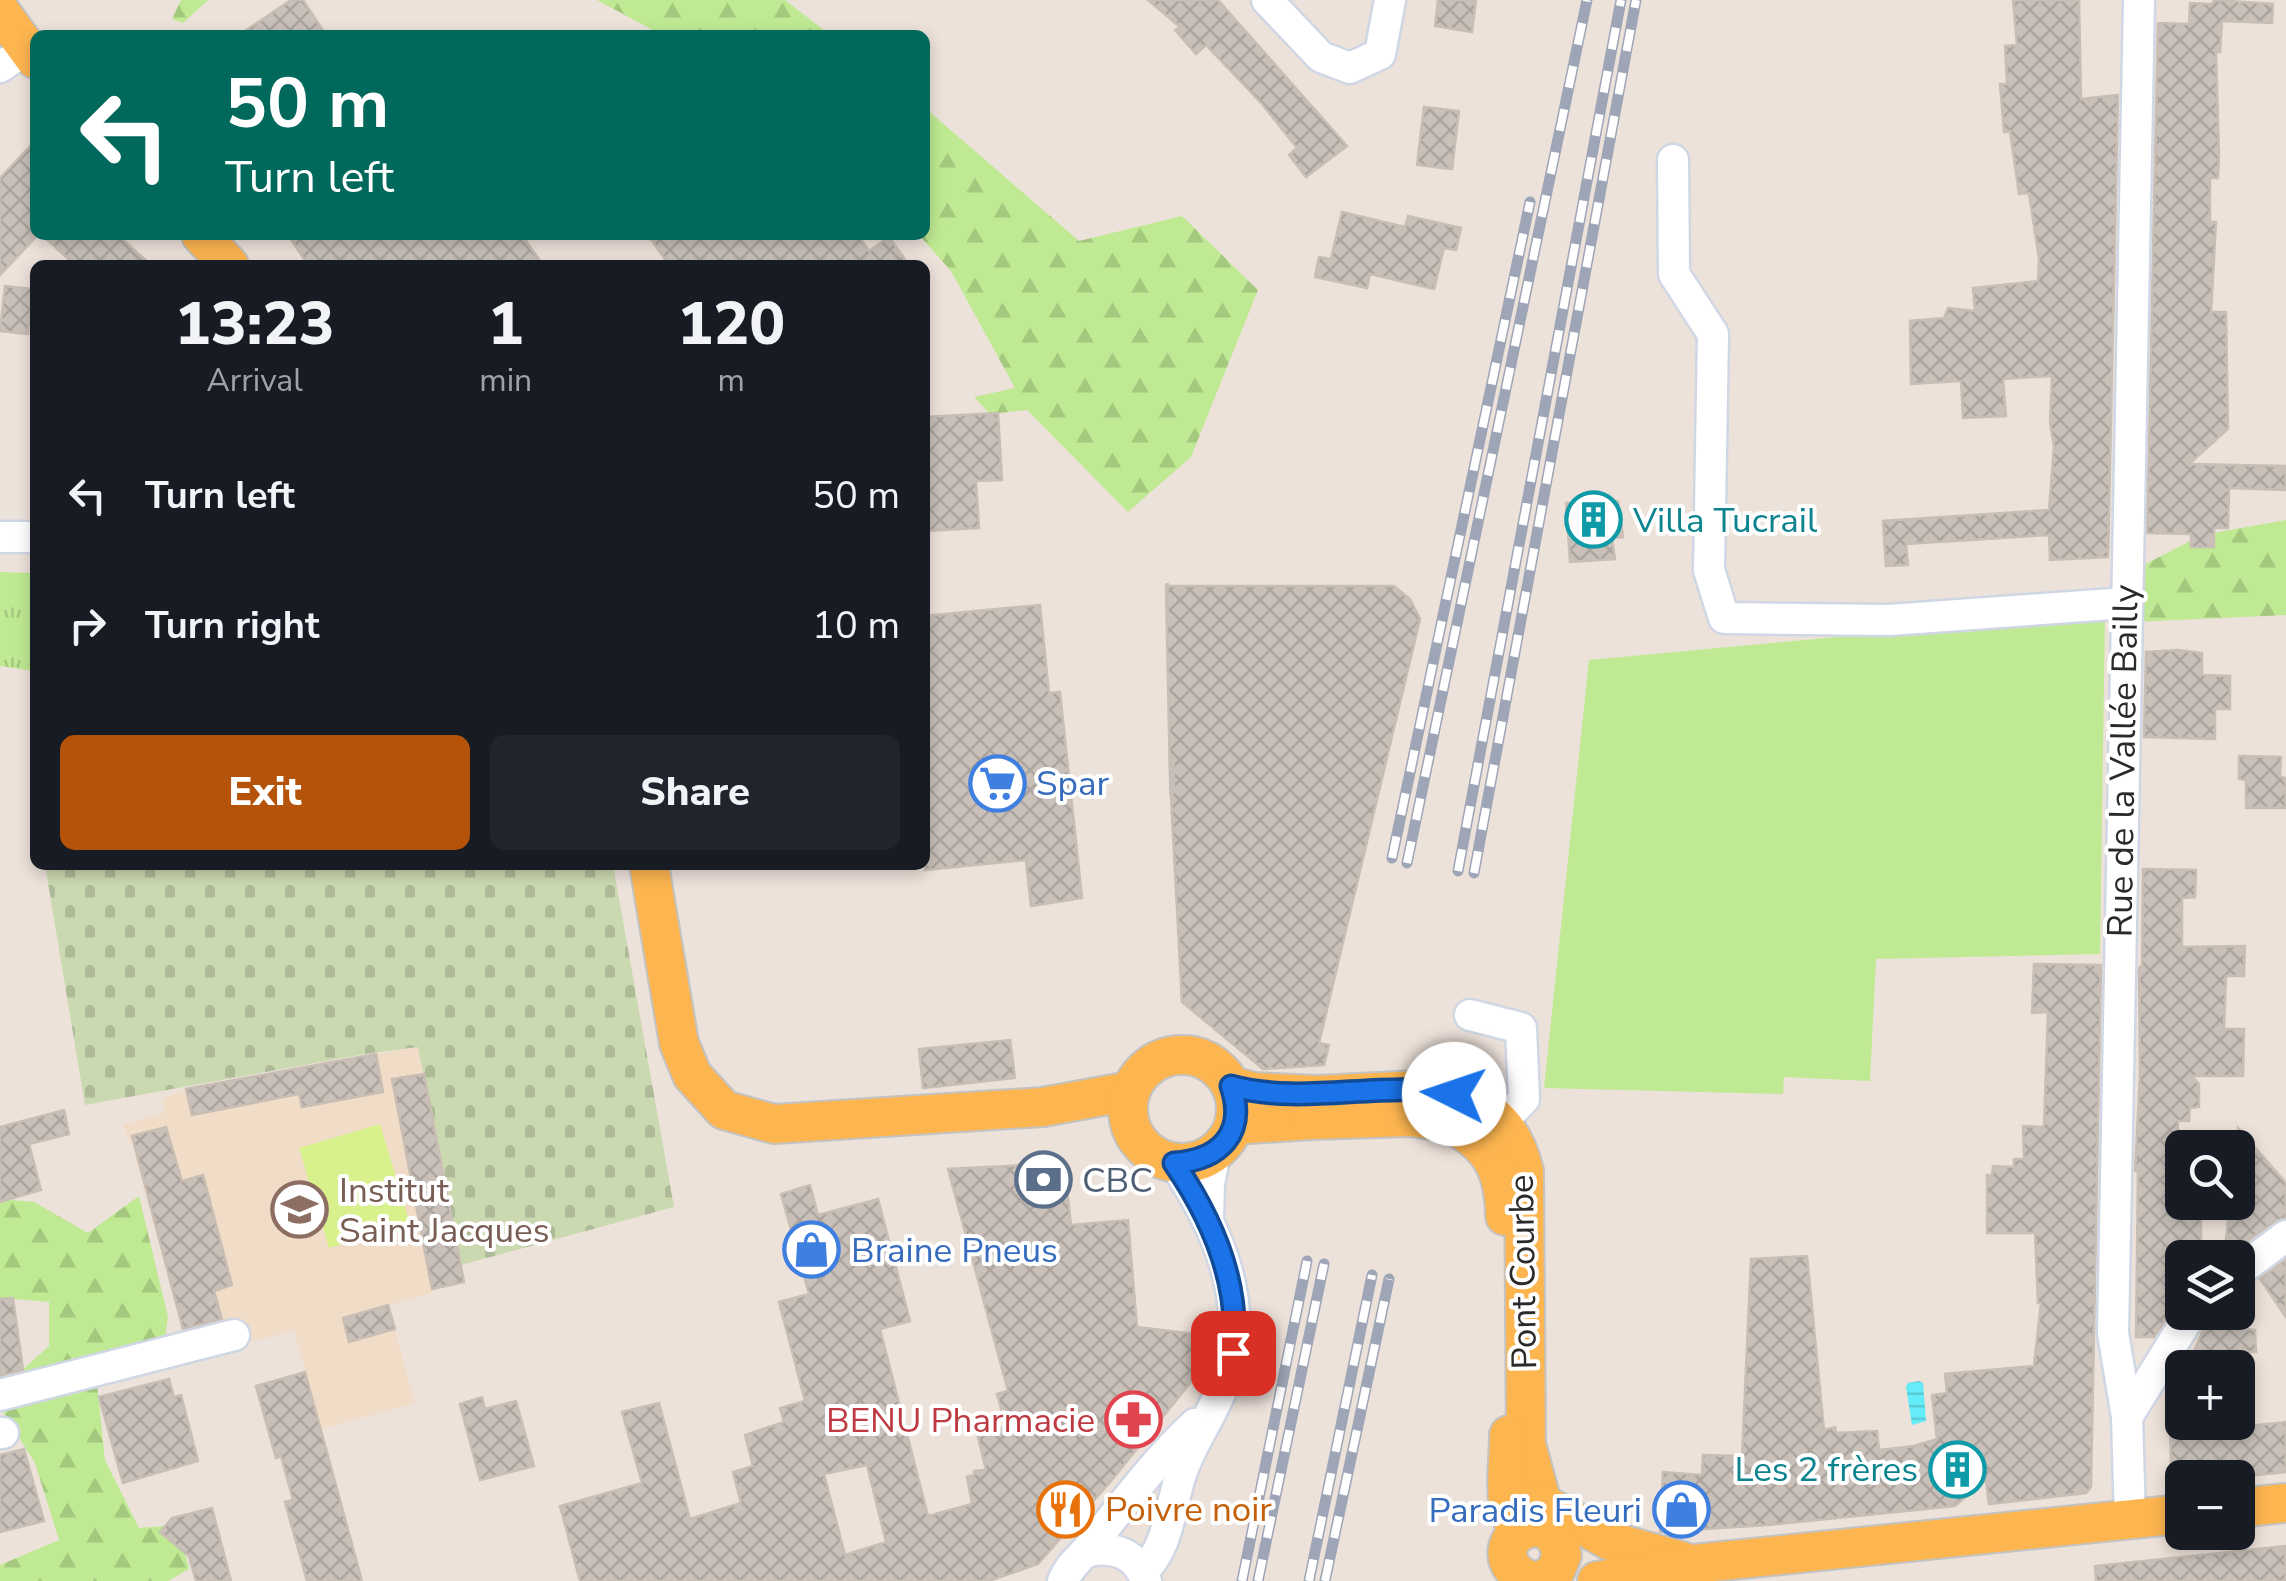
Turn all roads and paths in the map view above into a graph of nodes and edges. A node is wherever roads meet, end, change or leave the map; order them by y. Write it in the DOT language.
graph roads {
  1 [pos="1267,0"];
  2 [pos="1390,0"];
  3 [pos="2139,0"];
  4 [pos="0,11"];
  5 [pos="21,58"];
  6 [pos="1673,160"];
  7 [pos="206,240"];
  8 [pos="224,260"];
  9 [pos="0,537"];
  10 [pos="30,538"];
  11 [pos="2126,603"];
  12 [pos="650,870"];
  13 [pos="1470,1015"];
  14 [pos="1231,1086"];
  15 [pos="1130,1106"];
  16 [pos="1314,1108"];
  17 [pos="1451,1108"];
  18 [pos="1502,1122"];
  19 [pos="1224,1139"];
  20 [pos="1174,1163"];
  21 [pos="1208,1218"];
  22 [pos="2286,1236"];
  23 [pos="2255,1259"];
  24 [pos="2181,1330"];
  25 [pos="234,1335"];
  26 [pos="0,1395"];
  27 [pos="1211,1409"];
  28 [pos="2128,1417"];
  29 [pos="2286,1503"];
  30 [pos="2255,1506"];
  31 [pos="2165,1516"];
  32 [pos="2130,1520"];
  33 [pos="1086,1552"];
  34 [pos="1532,1554"];
  35 [pos="1757,1570"];
  36 [pos="1699,1573"];
  37 [pos="1144,1576"];
  38 [pos="1063,1581"];
  39 [pos="1594,1581"];
  1 -- 2 [label="street"];
  3 -- 11 [label="street, Rue de la Vallée Bailly"];
  4 -- 5 [label="main road"];
  6 -- 11 [label="street"];
  7 -- 8 [label="main road"];
  9 -- 10 [label="street"];
  11 -- 28 [label="street, Rue de la Vallée Bailly"];
  12 -- 15 [label="main road"];
  13 -- 18 [label="street"];
  14 -- 15 [label="main road"];
  14 -- 16 [label="main road"];
  14 -- 19 [label="main road"];
  15 -- 20 [label="main road"];
  16 -- 17 [label="main road, bridge"];
  16 -- 19 [label="main road"];
  17 -- 18 [label="main road"];
  17 -- 34 [label="main road, Pont Courbe"];
  18 -- 34 [label="main road, Pont Courbe"];
  19 -- 20 [label="main road"];
  19 -- 21 [label="street"];
  20 -- 21 [label="street"];
  21 -- 27 [label="street"];
  22 -- 23 [label="street"];
  24 -- 28 [label="street"];
  25 -- 26 [label="street"];
  27 -- 33 [label="street"];
  27 -- 37 [label="street"];
  28 -- 32 [label="street, Rue de la Vallée Bailly"];
  29 -- 30 [label="main road"];
  31 -- 32 [label="main road"];
  32 -- 35 [label="main road"];
  33 -- 37 [label="street"];
  33 -- 38 [label="street"];
  34 -- 36 [label="main road"];
  34 -- 39 [label="main road"];
  35 -- 36 [label="main road"];
  36 -- 39 [label="main road"];
}
